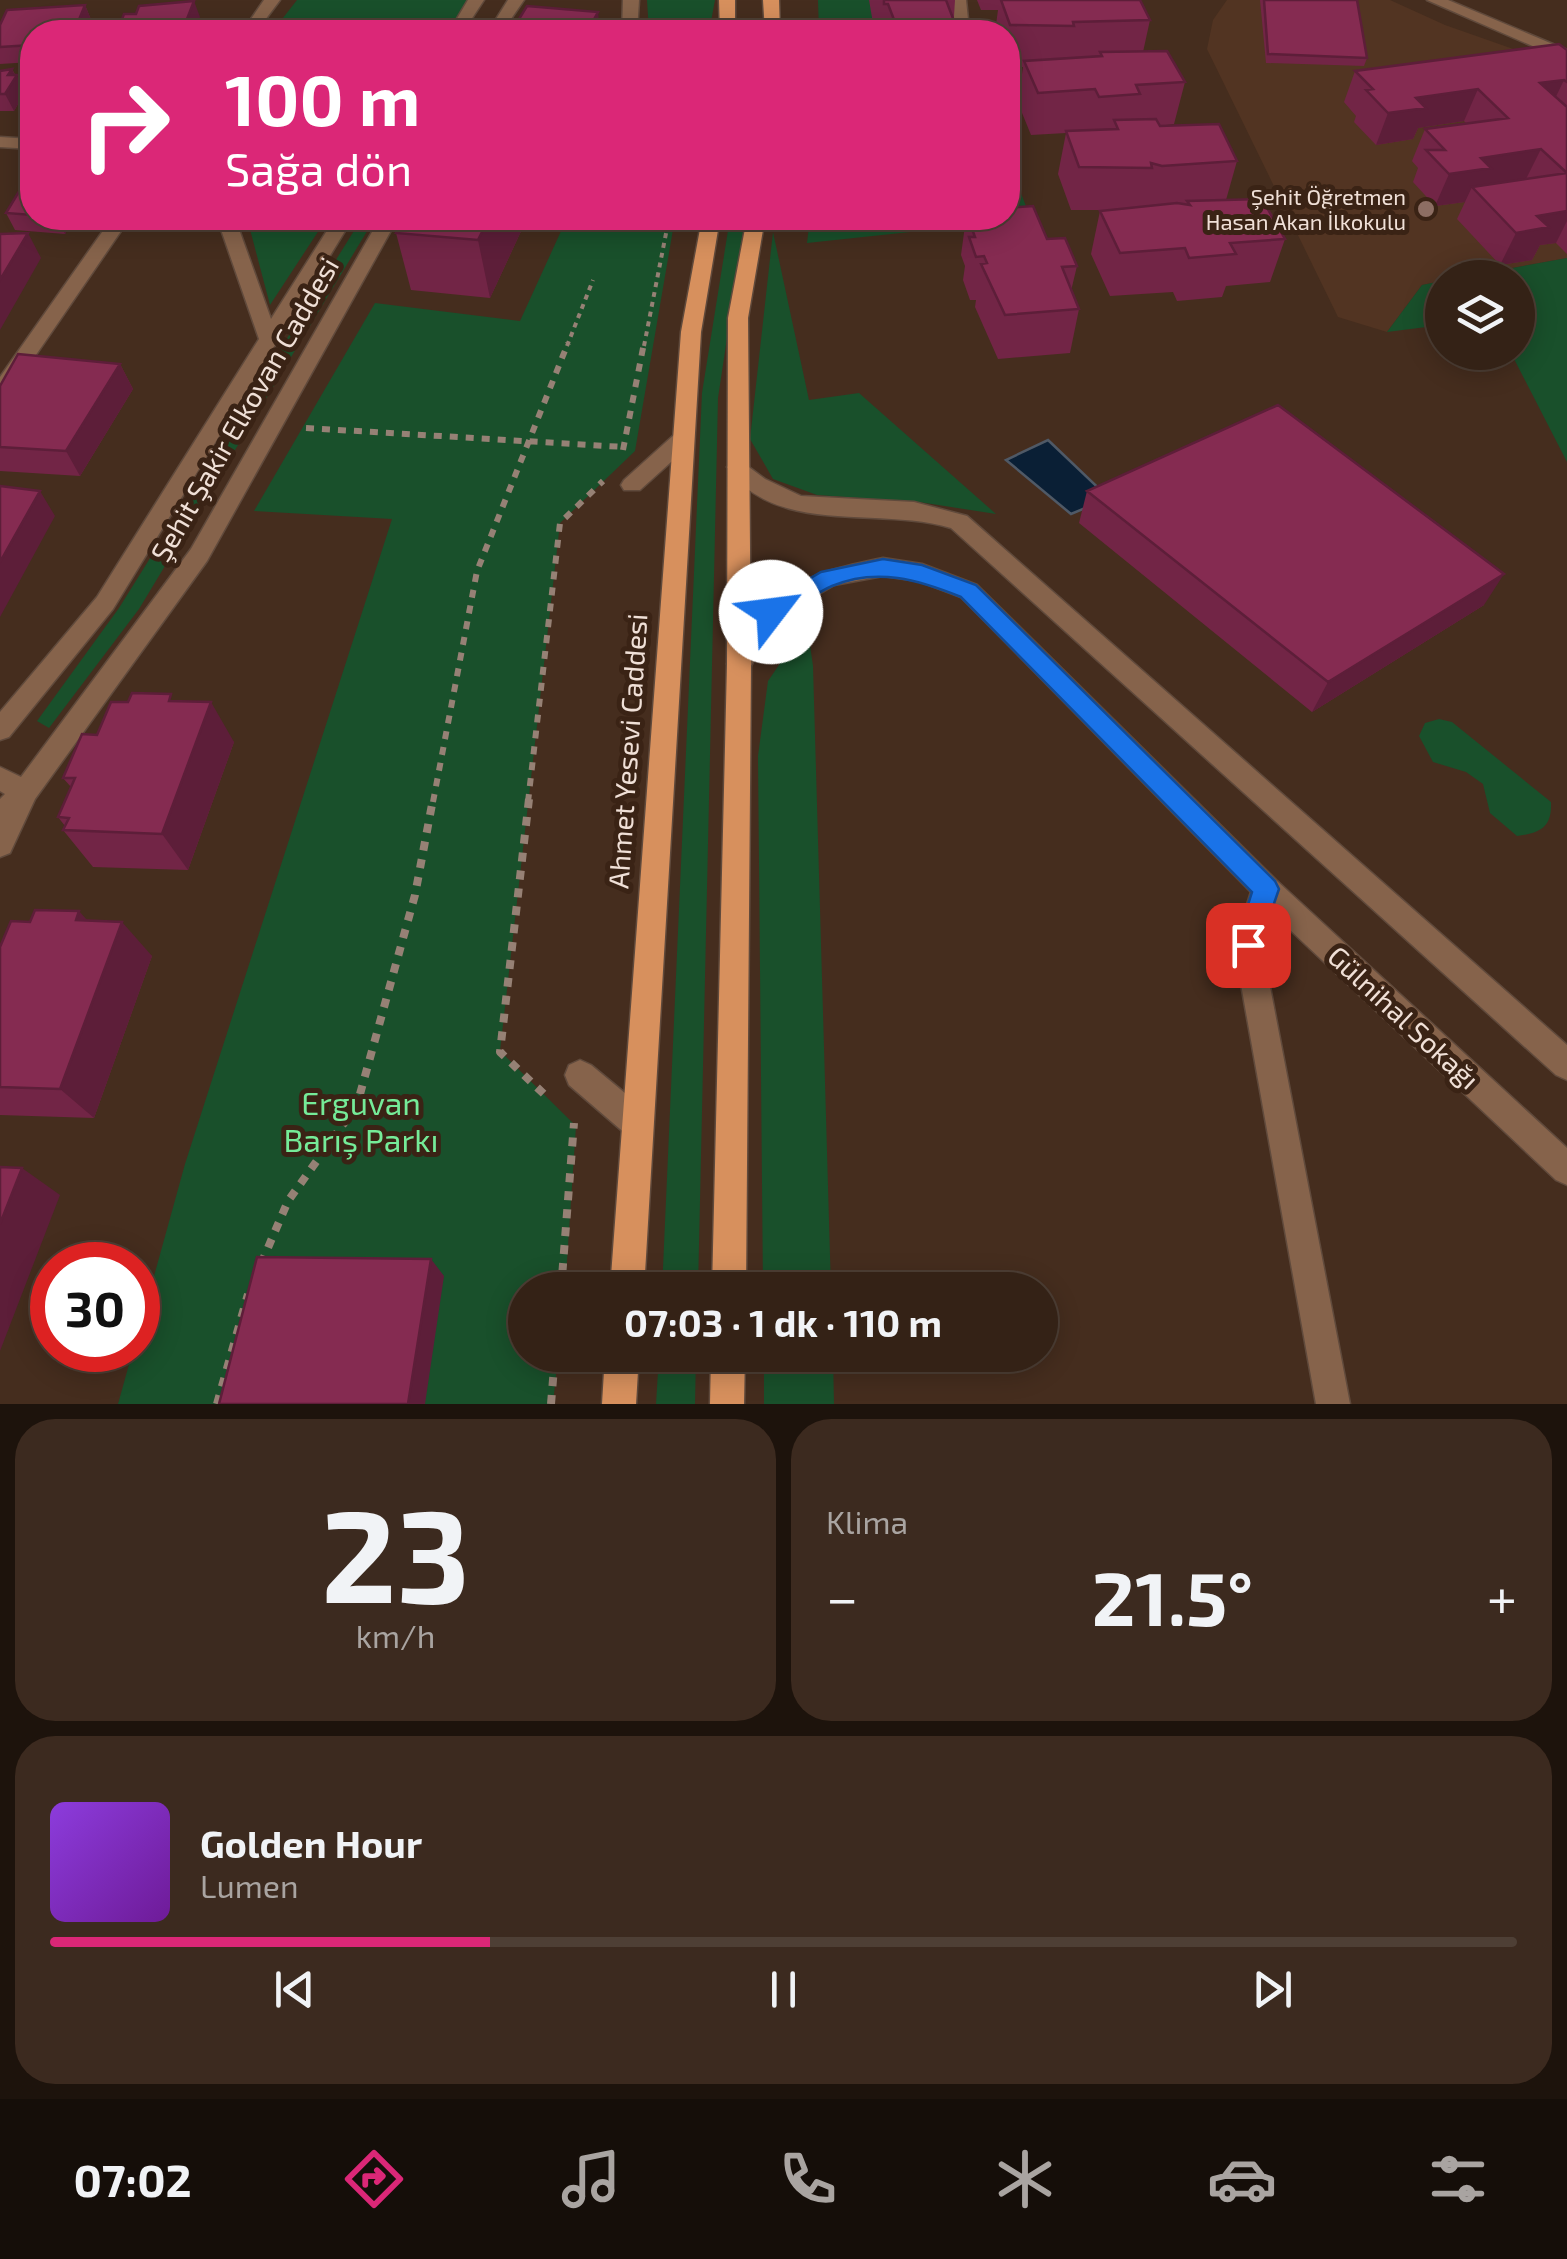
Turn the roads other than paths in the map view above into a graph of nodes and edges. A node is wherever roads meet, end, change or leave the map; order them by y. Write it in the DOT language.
graph roads {
  1 [pos="1434,0"];
  2 [pos="1567,56"];
  3 [pos="114,230"];
  4 [pos="230,230"];
  5 [pos="336,230"];
  6 [pos="382,230"];
  7 [pos="709,230"];
  8 [pos="754,230"];
  9 [pos="268,337"];
  10 [pos="0,392"];
  11 [pos="683,439"];
  12 [pos="738,468"];
  13 [pos="632,485"];
  14 [pos="739,664"];
  15 [pos="0,730"];
  16 [pos="0,778"];
  17 [pos="25,792"];
  18 [pos="0,816"];
  19 [pos="0,845"];
  20 [pos="1266,889"];
  21 [pos="1567,1066"];
  22 [pos="580,1075"];
  23 [pos="638,1124"];
  24 [pos="1567,1169"];
  25 [pos="628,1272"];
  26 [pos="729,1272"];
  27 [pos="621,1372"];
  28 [pos="728,1372"];
  29 [pos="619,1404"];
  30 [pos="728,1404"];
  31 [pos="1333,1404"];
  1 -- 2 [label="street"];
  3 -- 10 [label="street"];
  4 -- 9 [label="street"];
  5 -- 9 [label="street, Şehit Şakir Elkovan Caddesi"];
  6 -- 17 [label="street, Şehit Şakir Elkovan Caddesi"];
  7 -- 11 [label="main road, Ahmet Yesevi Caddesi"];
  8 -- 12 [label="main road"];
  9 -- 15 [label="street, Şehit Şakir Elkovan Caddesi"];
  11 -- 13 [label="street"];
  11 -- 23 [label="main road, Ahmet Yesevi Caddesi"];
  12 -- 14 [label="main road"];
  12 -- 21 [label="street"];
  14 -- 20 [label="street, Gülnihal Sokağı"];
  14 -- 26 [label="main road"];
  16 -- 17 [label="street"];
  17 -- 18 [label="street, Şehit Şakir Elkovan Caddesi"];
  17 -- 19 [label="street"];
  20 -- 24 [label="street, Gülnihal Sokağı"];
  20 -- 31 [label="street"];
  22 -- 23 [label="street"];
  23 -- 25 [label="main road, Ahmet Yesevi Caddesi"];
  27 -- 29 [label="main road"];
  28 -- 30 [label="main road"];
}
